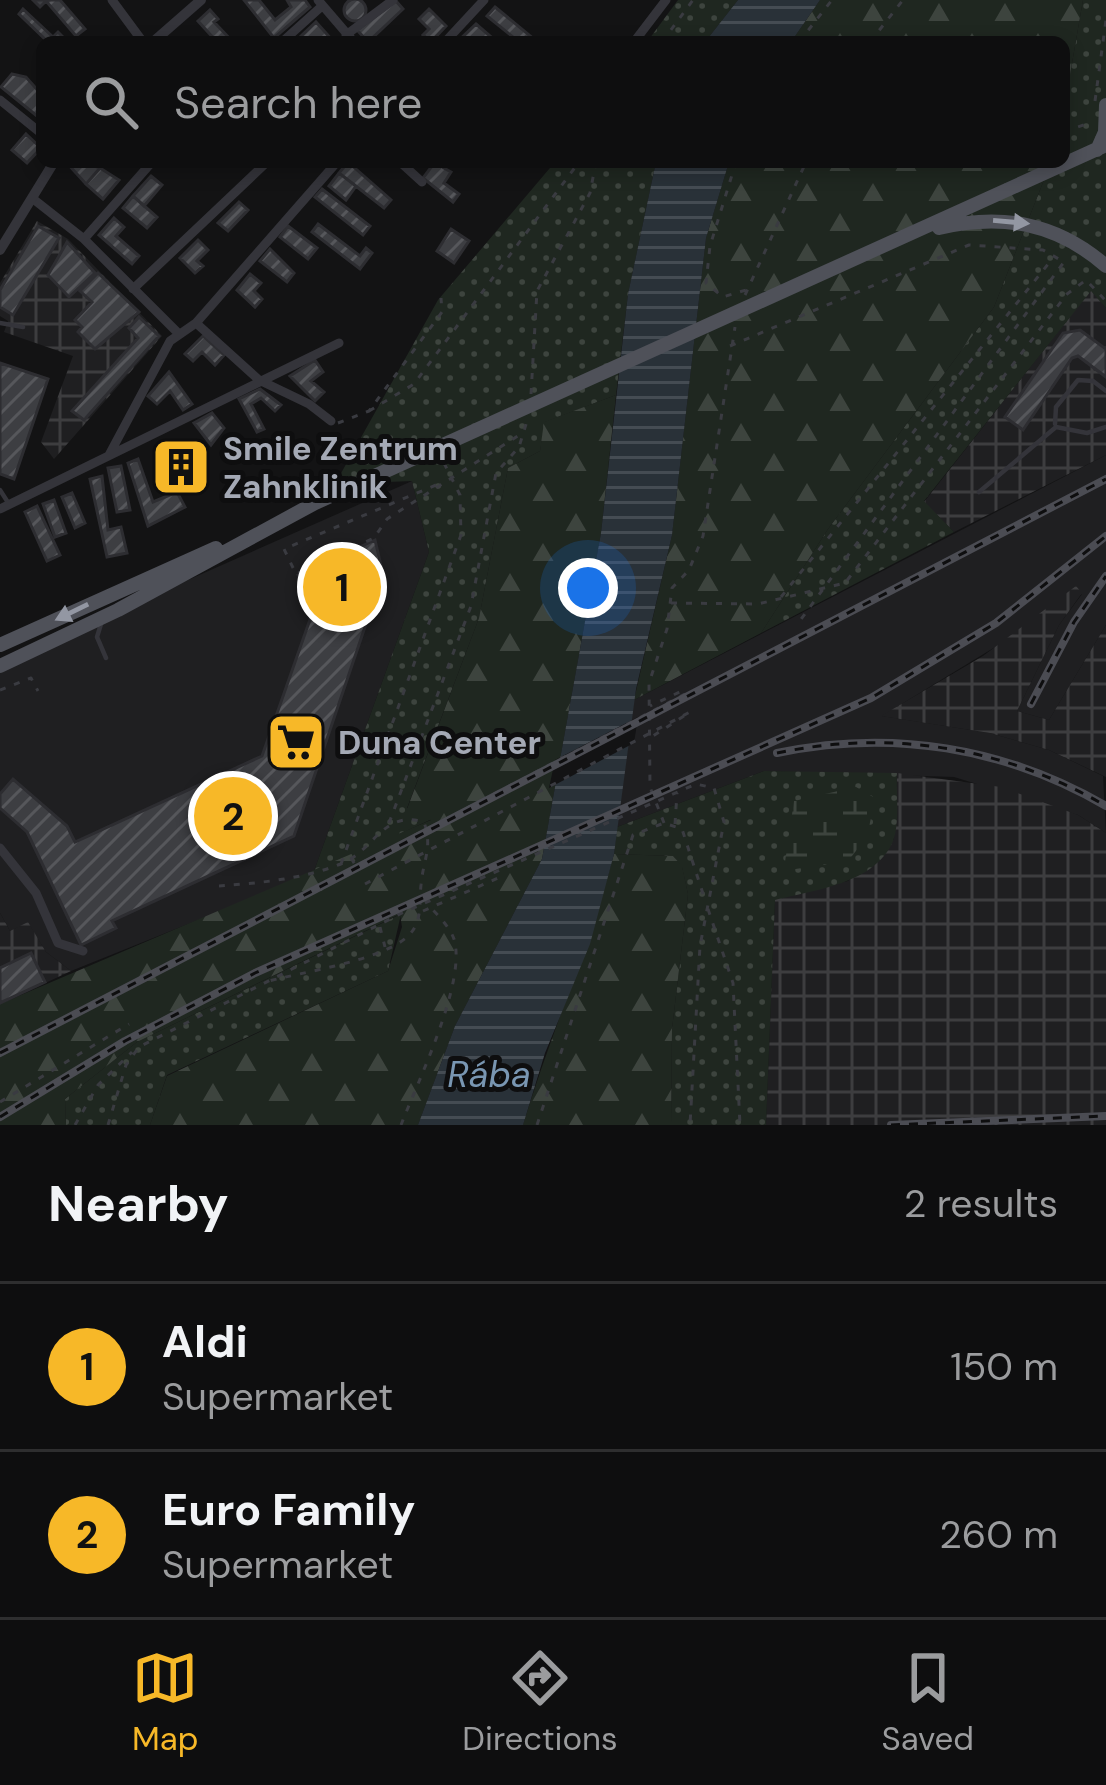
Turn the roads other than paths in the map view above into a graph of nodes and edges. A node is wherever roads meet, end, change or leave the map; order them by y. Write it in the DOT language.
graph roads {
  1 [pos="112,0"];
  2 [pos="201,0"];
  3 [pos="394,0"];
  4 [pos="484,0"];
  5 [pos="666,0"];
  6 [pos="320,3"];
  7 [pos="139,36"];
  8 [pos="160,36"];
  9 [pos="288,36"];
  10 [pos="348,36"];
  11 [pos="353,36"];
  12 [pos="451,36"];
  13 [pos="639,36"];
  14 [pos="0,100"];
  15 [pos="1100,103"];
  16 [pos="36,129"];
  17 [pos="1101,148"];
  18 [pos="1070,162"];
  19 [pos="50,168"];
  20 [pos="147,168"];
  21 [pos="261,168"];
  22 [pos="332,168"];
  23 [pos="407,168"];
  24 [pos="1056,168"];
  25 [pos="422,182"];
  26 [pos="32,198"];
  27 [pos="905,236"];
  28 [pos="84,239"];
  29 [pos="0,250"];
  30 [pos="1106,266"];
  31 [pos="133,289"];
  32 [pos="0,323"];
  33 [pos="196,323"];
  34 [pos="23,327"];
  35 [pos="177,332"];
  36 [pos="339,343"];
  37 [pos="259,380"];
  38 [pos="1106,391"];
  39 [pos="331,421"];
  40 [pos="1056,427"];
  41 [pos="1106,427"];
  42 [pos="109,455"];
  43 [pos="0,490"];
  44 [pos="979,492"];
  45 [pos="4,507"];
  46 [pos="255,534"];
  47 [pos="118,610"];
  48 [pos="0,645"];
  49 [pos="106,658"];
  50 [pos="0,666"];
  51 [pos="0,848"];
  52 [pos="82,951"];
  1 -- 7 [label="street"];
  2 -- 8 [label="street"];
  3 -- 11 [label="street"];
  4 -- 12 [label="street"];
  5 -- 13 [label="street"];
  6 -- 9 [label="street"];
  6 -- 10 [label="street"];
  14 -- 16 [label="street"];
  15 -- 17 [label="main road"];
  17 -- 18 [label="main road"];
  19 -- 26 [label="street"];
  20 -- 28 [label="street"];
  21 -- 31 [label="street"];
  22 -- 33 [label="street"];
  23 -- 25 [label="street"];
  24 -- 27 [label="main road"];
  26 -- 28 [label="street"];
  26 -- 29 [label="street"];
  27 -- 30 [label="main road, one-way"];
  27 -- 46 [label="main road"];
  28 -- 31 [label="street"];
  31 -- 35 [label="street"];
  32 -- 34 [label="lane"];
  33 -- 35 [label="street"];
  33 -- 37 [label="street"];
  35 -- 42 [label="street"];
  36 -- 37 [label="street"];
  37 -- 39 [label="street"];
  37 -- 42 [label="street"];
  38 -- 40 [label="lane"];
  40 -- 41 [label="lane"];
  40 -- 44 [label="lane"];
  42 -- 45 [label="street"];
  43 -- 45 [label="lane"];
  46 -- 47 [label="main road"];
  46 -- 48 [label="main road, one-way"];
  47 -- 49 [label="lane"];
  47 -- 50 [label="main road"];
  51 -- 52 [label="street"];
}
